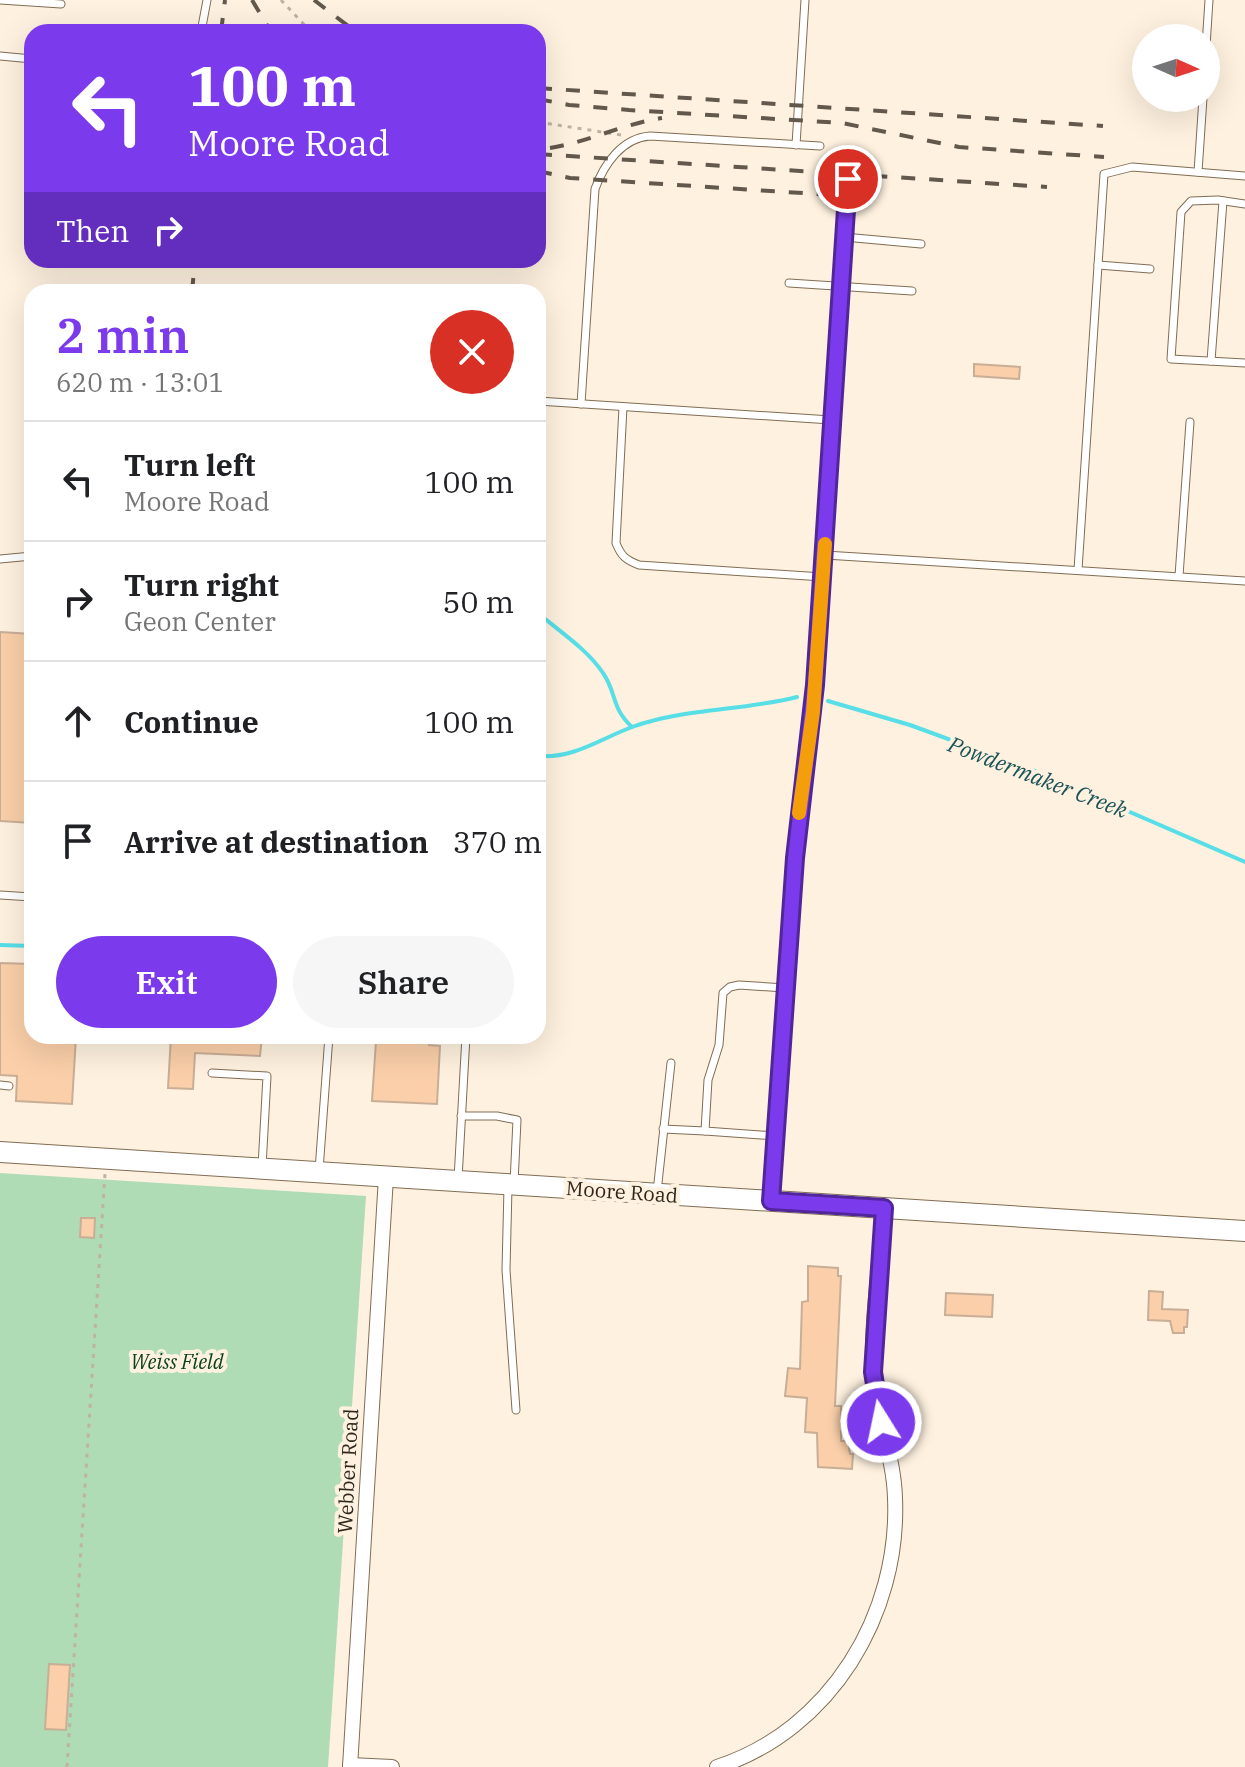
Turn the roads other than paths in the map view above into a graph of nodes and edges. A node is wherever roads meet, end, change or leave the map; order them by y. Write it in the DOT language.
graph roads {
  1 [pos="0,0"];
  2 [pos="207,0"];
  3 [pos="805,0"];
  4 [pos="1209,0"];
  5 [pos="61,4"];
  6 [pos="202,24"];
  7 [pos="1207,24"];
  8 [pos="0,56"];
  9 [pos="24,58"];
  10 [pos="1202,112"];
  11 [pos="796,145"];
  12 [pos="820,146"];
  13 [pos="1198,172"];
  14 [pos="1245,176"];
  15 [pos="848,179"];
  16 [pos="1223,201"];
  17 [pos="1245,204"];
  18 [pos="844,237"];
  19 [pos="921,244"];
  20 [pos="1098,265"];
  21 [pos="1150,269"];
  22 [pos="789,283"];
  23 [pos="841,286"];
  24 [pos="912,291"];
  25 [pos="1211,361"];
  26 [pos="1245,363"];
  27 [pos="546,402"];
  28 [pos="581,404"];
  29 [pos="623,407"];
  30 [pos="831,420"];
  31 [pos="1190,422"];
  32 [pos="825,555"];
  33 [pos="24,557"];
  34 [pos="0,559"];
  35 [pos="1078,570"];
  36 [pos="1179,576"];
  37 [pos="823,577"];
  38 [pos="1245,581"];
  39 [pos="0,895"];
  40 [pos="24,896"];
  41 [pos="785,988"];
  42 [pos="328,1044"];
  43 [pos="466,1044"];
  44 [pos="671,1063"];
  45 [pos="212,1073"];
  46 [pos="461,1116"];
  47 [pos="663,1129"];
  48 [pos="705,1131"];
  49 [pos="775,1136"];
  50 [pos="0,1152"];
  51 [pos="262,1169"];
  52 [pos="319,1172"];
  53 [pos="386,1177"];
  54 [pos="458,1182"];
  55 [pos="511,1185"];
  56 [pos="657,1194"];
  57 [pos="771,1201"];
  58 [pos="884,1208"];
  59 [pos="1245,1231"];
  60 [pos="516,1410"];
  61 [pos="350,1766"];
  62 [pos="392,1767"];
  63 [pos="717,1767"];
  1 -- 5 [label="lane"];
  2 -- 6 [label="lane"];
  3 -- 11 [label="lane"];
  4 -- 7 [label="lane"];
  8 -- 9 [label="lane"];
  10 -- 13 [label="lane"];
  11 -- 12 [label="lane"];
  11 -- 28 [label="lane"];
  13 -- 14 [label="lane"];
  13 -- 20 [label="lane"];
  15 -- 18 [label="lane"];
  16 -- 17 [label="lane"];
  16 -- 25 [label="lane"];
  16 -- 25 [label="lane"];
  18 -- 19 [label="lane"];
  18 -- 23 [label="lane"];
  20 -- 21 [label="lane"];
  20 -- 35 [label="lane"];
  22 -- 23 [label="lane"];
  23 -- 24 [label="lane"];
  23 -- 30 [label="lane"];
  25 -- 26 [label="lane"];
  27 -- 28 [label="lane"];
  28 -- 29 [label="lane"];
  29 -- 30 [label="lane"];
  29 -- 37 [label="lane"];
  30 -- 32 [label="lane"];
  31 -- 36 [label="lane"];
  32 -- 35 [label="lane"];
  32 -- 37 [label="lane"];
  33 -- 34 [label="lane"];
  35 -- 36 [label="lane"];
  36 -- 38 [label="lane"];
  37 -- 41 [label="lane"];
  39 -- 40 [label="lane"];
  41 -- 48 [label="lane"];
  41 -- 49 [label="street"];
  42 -- 52 [label="lane"];
  43 -- 46 [label="lane"];
  44 -- 47 [label="lane"];
  45 -- 51 [label="lane"];
  46 -- 54 [label="lane"];
  46 -- 55 [label="lane"];
  47 -- 48 [label="lane"];
  47 -- 56 [label="lane"];
  48 -- 49 [label="lane"];
  49 -- 57 [label="street"];
  50 -- 51 [label="street, Moore Road"];
  51 -- 52 [label="street, Moore Road"];
  52 -- 53 [label="street, Moore Road"];
  53 -- 54 [label="street, Moore Road"];
  53 -- 61 [label="street, Webber Road"];
  54 -- 55 [label="street, Moore Road"];
  55 -- 56 [label="street, Moore Road"];
  55 -- 60 [label="lane"];
  56 -- 57 [label="street, Moore Road"];
  57 -- 58 [label="street, Moore Road"];
  58 -- 59 [label="street, Moore Road"];
  58 -- 63 [label="street"];
  61 -- 62 [label="street"];
}
